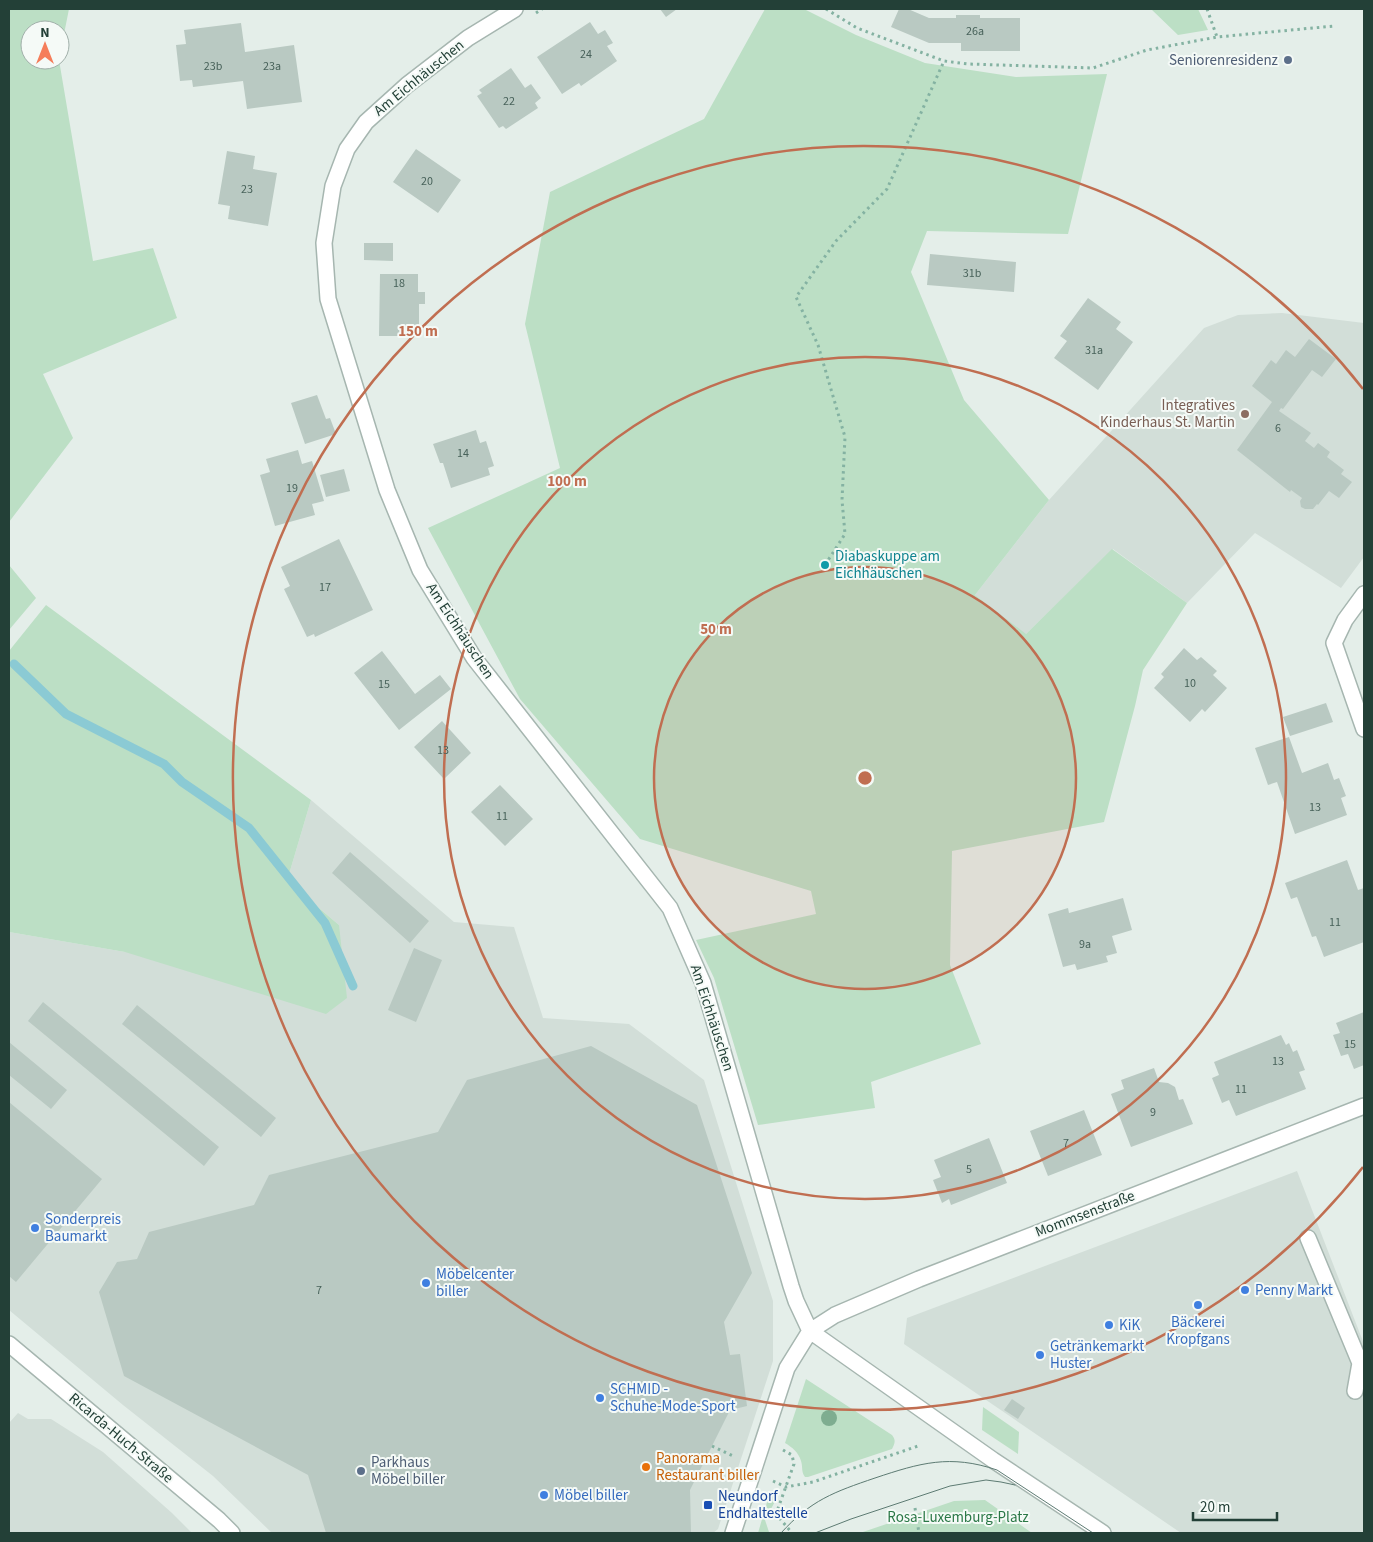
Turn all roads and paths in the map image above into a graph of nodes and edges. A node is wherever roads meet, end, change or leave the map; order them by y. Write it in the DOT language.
graph roads {
  1 [pos="515,9"];
  2 [pos="542,9"];
  3 [pos="826,9"];
  4 [pos="1207,9"];
  5 [pos="534,14"];
  6 [pos="1334,26"];
  7 [pos="1216,37"];
  8 [pos="944,61"];
  9 [pos="826,565"];
  10 [pos="1364,594"];
  11 [pos="1364,729"];
  12 [pos="1364,1106"];
  13 [pos="1308,1238"];
  14 [pos="810,1331"];
  15 [pos="9,1344"];
  16 [pos="1355,1391"];
  17 [pos="920,1444"];
  18 [pos="712,1446"];
  19 [pos="781,1449"];
  20 [pos="733,1456"];
  21 [pos="770,1480"];
  22 [pos="786,1487"];
  23 [pos="914,1508"];
  24 [pos="232,1533"];
  25 [pos="734,1533"];
  26 [pos="792,1533"];
  27 [pos="918,1533"];
  28 [pos="1103,1533"];
  1 -- 14 [label="street, Am Eichhäuschen"];
  2 -- 5 [label="path"];
  3 -- 8 [label="path"];
  4 -- 7 [label="path"];
  6 -- 7 [label="path"];
  7 -- 8 [label="path"];
  8 -- 9 [label="path"];
  10 -- 11 [label="street"];
  12 -- 14 [label="street, Mommsenstraße"];
  13 -- 16 [label="street"];
  14 -- 25 [label="street"];
  14 -- 28 [label="street"];
  15 -- 24 [label="street, Ricarda-Huch-Straße"];
  17 -- 22 [label="path"];
  18 -- 20 [label="path"];
  19 -- 22 [label="path"];
  21 -- 22 [label="path"];
  22 -- 26 [label="path"];
  23 -- 27 [label="path"];
}
